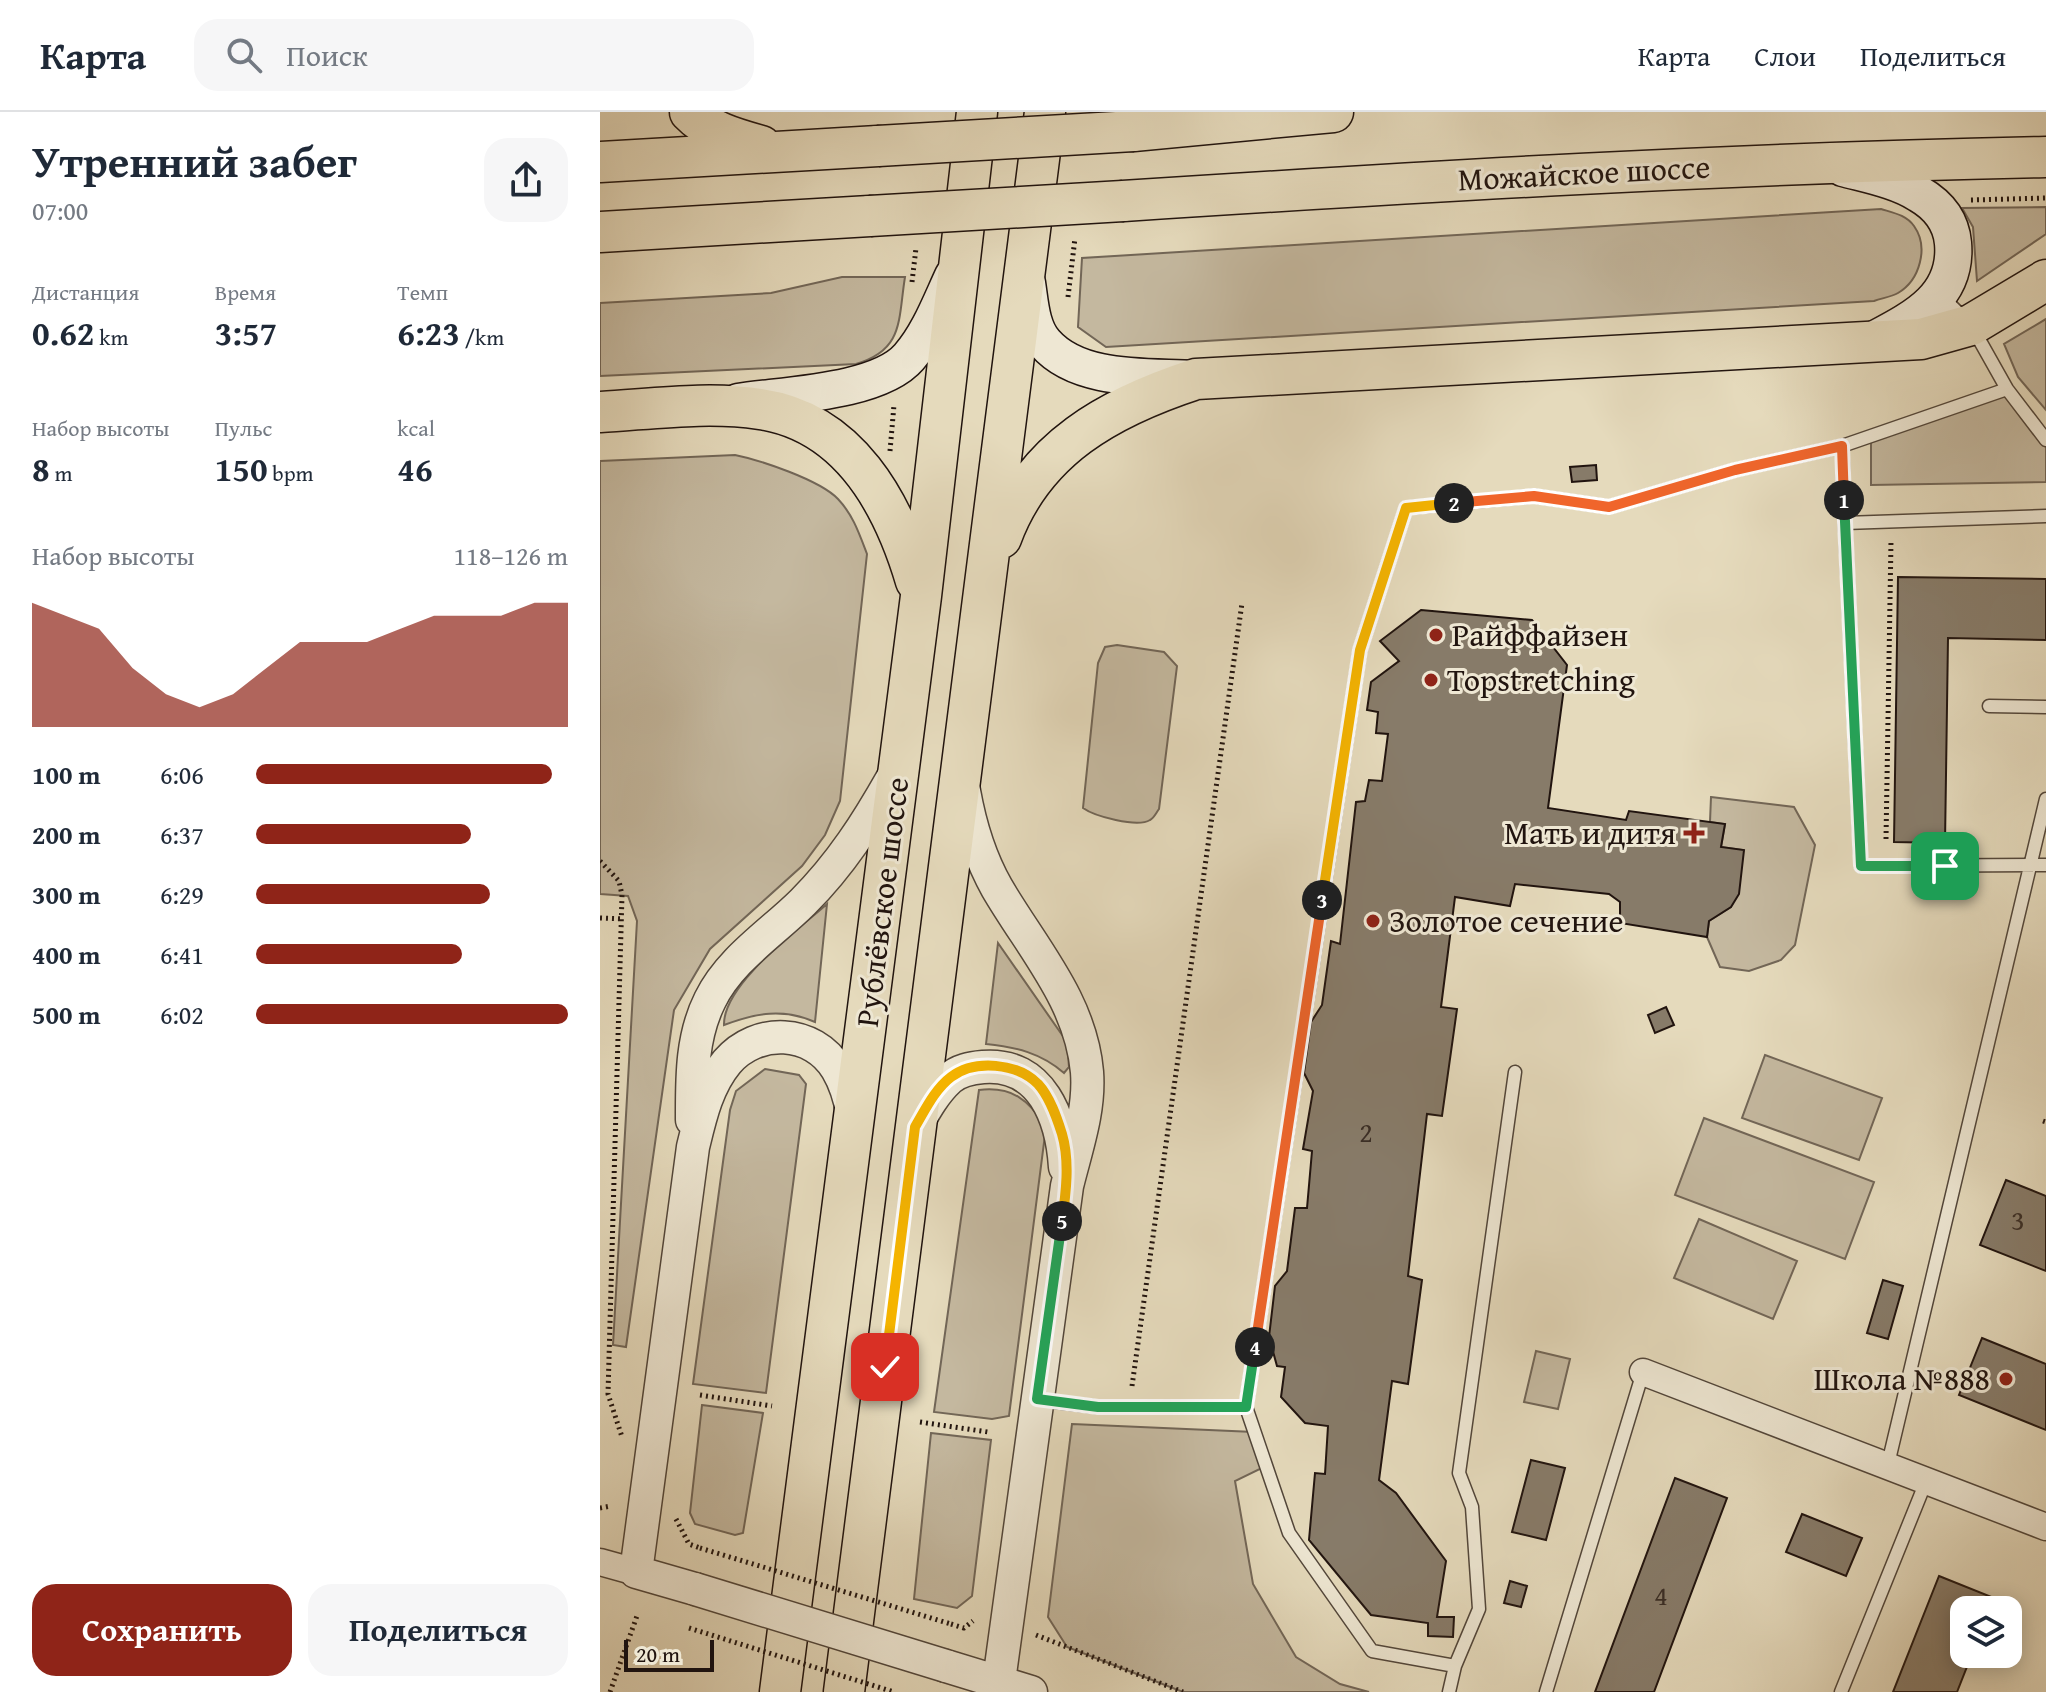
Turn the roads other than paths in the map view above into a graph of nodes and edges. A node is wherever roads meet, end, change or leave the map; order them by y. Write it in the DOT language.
graph roads {
  1 [pos="690,112"];
  2 [pos="977,112"];
  3 [pos="1045,112"];
  4 [pos="1333,112"];
  5 [pos="1263,114"];
  6 [pos="781,152"];
  7 [pos="2046,157"];
  8 [pos="600,162"];
  9 [pos="1819,162"];
  10 [pos="600,232"];
  11 [pos="957,267"];
  12 [pos="1025,271"];
  13 [pos="2046,280"];
  14 [pos="1940,295"];
  15 [pos="1971,325"];
  16 [pos="1867,343"];
  17 [pos="1196,379"];
  18 [pos="2007,389"];
  19 [pos="711,406"];
  20 [pos="600,412"];
  21 [pos="2046,440"];
  22 [pos="1842,446"];
  23 [pos="2046,516"];
  24 [pos="1845,523"];
  25 [pos="988,571"];
  26 [pos="921,596"];
  27 [pos="1989,706"];
  28 [pos="2046,707"];
  29 [pos="898,767"];
  30 [pos="961,772"];
  31 [pos="2046,799"];
  32 [pos="2046,865"];
  33 [pos="2029,866"];
  34 [pos="1515,1072"];
  35 [pos="854,1122"];
  36 [pos="915,1127"];
  37 [pos="693,1147"];
  38 [pos="1067,1186"];
  39 [pos="1643,1372"];
  40 [pos="1037,1399"];
  41 [pos="1246,1407"];
  42 [pos="1888,1464"];
  43 [pos="1927,1479"];
  44 [pos="2046,1527"];
  45 [pos="600,1562"];
  46 [pos="636,1572"];
  47 [pos="1455,1666"];
  48 [pos="999,1681"];
  49 [pos="780,1692"];
  50 [pos="844,1692"];
  51 [pos="1031,1692"];
  52 [pos="1449,1692"];
  53 [pos="1546,1692"];
  54 [pos="1841,1692"];
  1 -- 6 [label="main road"];
  2 -- 11 [label="main road, Рублёвское шоссе"];
  3 -- 12 [label="main road, Рублёвское шоссе"];
  4 -- 5 [label="main road"];
  5 -- 6 [label="main road, bridge"];
  6 -- 8 [label="main road"];
  7 -- 9 [label="main road, Можайское шоссе"];
  9 -- 10 [label="main road, Можайское шоссе, bridge"];
  9 -- 14 [label="main road"];
  11 -- 19 [label="main road"];
  11 -- 26 [label="main road, Рублёвское шоссе"];
  12 -- 17 [label="main road"];
  12 -- 25 [label="main road, Рублёвское шоссе"];
  13 -- 15 [label="main road"];
  14 -- 15 [label="lane"];
  14 -- 16 [label="main road"];
  15 -- 16 [label="main road"];
  15 -- 18 [label="lane"];
  16 -- 17 [label="main road"];
  17 -- 25 [label="main road"];
  18 -- 21 [label="lane"];
  18 -- 22 [label="lane"];
  19 -- 20 [label="main road"];
  19 -- 26 [label="main road"];
  22 -- 24 [label="lane"];
  22 -- 41 [label="lane"];
  23 -- 24 [label="lane"];
  24 -- 33 [label="lane"];
  25 -- 30 [label="main road, Рублёвское шоссе"];
  26 -- 29 [label="main road, Рублёвское шоссе"];
  27 -- 28 [label="lane"];
  29 -- 35 [label="main road, Рублёвское шоссе"];
  29 -- 37 [label="street"];
  30 -- 36 [label="main road, Рублёвское шоссе"];
  30 -- 38 [label="street"];
  31 -- 33 [label="lane"];
  32 -- 33 [label="lane"];
  33 -- 42 [label="lane"];
  34 -- 47 [label="lane"];
  35 -- 37 [label="street"];
  35 -- 49 [label="main road, Рублёвское шоссе"];
  36 -- 38 [label="street"];
  36 -- 50 [label="main road, Рублёвское шоссе"];
  37 -- 46 [label="street"];
  38 -- 40 [label="street"];
  39 -- 42 [label="street"];
  39 -- 53 [label="lane"];
  40 -- 41 [label="lane"];
  40 -- 48 [label="street"];
  41 -- 47 [label="lane"];
  42 -- 43 [label="street"];
  43 -- 44 [label="street"];
  43 -- 54 [label="lane"];
  45 -- 46 [label="street"];
  46 -- 48 [label="street, bridge"];
  47 -- 52 [label="lane"];
  48 -- 51 [label="street"];
}
